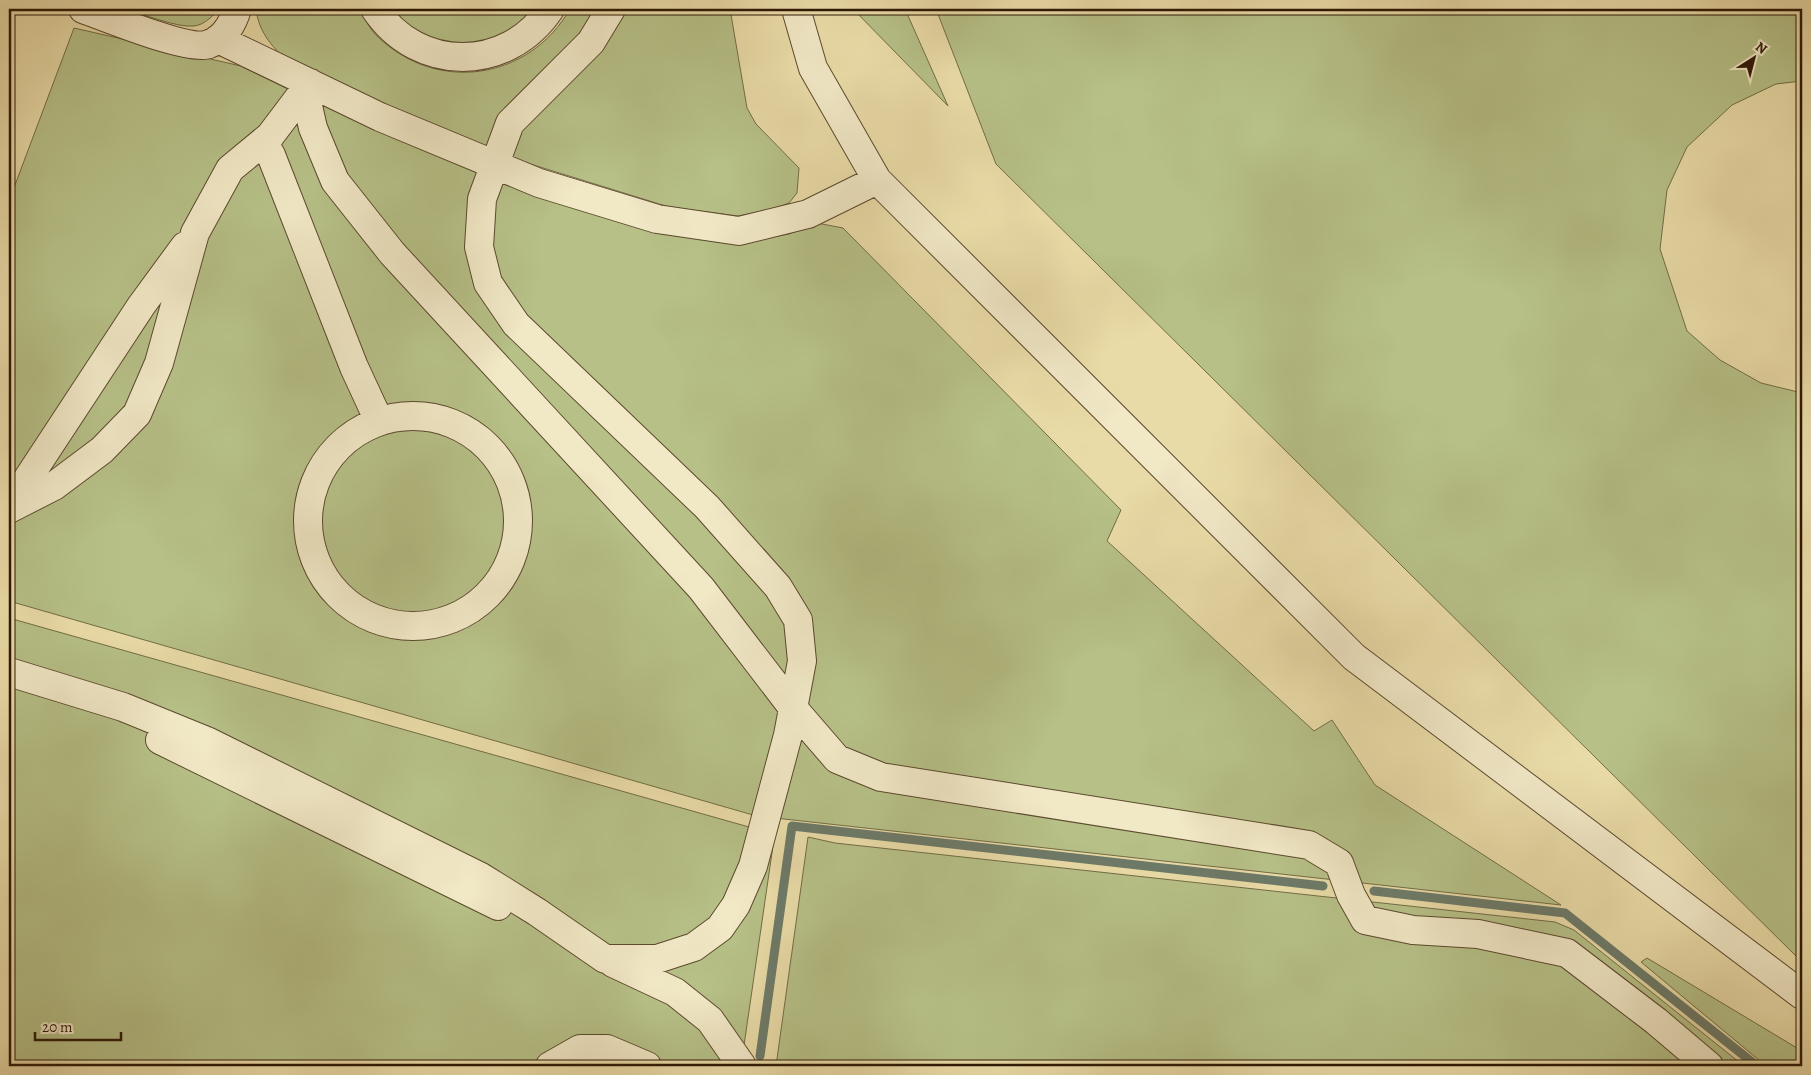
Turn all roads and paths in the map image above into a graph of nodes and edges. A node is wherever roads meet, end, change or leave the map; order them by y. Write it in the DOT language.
graph roads {
  1 [pos="83,9"];
  2 [pos="237,9"];
  3 [pos="376,9"];
  4 [pos="550,9"];
  5 [pos="610,9"];
  6 [pos="796,9"];
  7 [pos="218,39"];
  8 [pos="310,83"];
  9 [pos="262,142"];
  10 [pos="493,164"];
  11 [pos="877,180"];
  12 [pos="195,233"];
  13 [pos="379,421"];
  14 [pos="9,508"];
  15 [pos="9,672"];
  16 [pos="794,708"];
  17 [pos="604,958"];
  18 [pos="1802,995"];
  19 [pos="550,1066"];
  20 [pos="647,1066"];
  21 [pos="742,1066"];
  22 [pos="1709,1066"];
  1 -- 7 [label="lane"];
  2 -- 7 [label="lane"];
  3 -- 4 [label="lane"];
  5 -- 10 [label="lane"];
  6 -- 11 [label="lane"];
  7 -- 8 [label="lane"];
  8 -- 9 [label="lane"];
  8 -- 10 [label="lane"];
  8 -- 16 [label="lane"];
  9 -- 12 [label="lane"];
  9 -- 13 [label="lane"];
  10 -- 11 [label="lane"];
  10 -- 16 [label="lane"];
  11 -- 18 [label="lane"];
  12 -- 14 [label="lane"];
  12 -- 14 [label="lane"];
  13 -- 13 [label="lane"];
  15 -- 17 [label="lane"];
  16 -- 17 [label="lane"];
  16 -- 22 [label="lane"];
  17 -- 21 [label="lane"];
  19 -- 20 [label="lane"];
}
